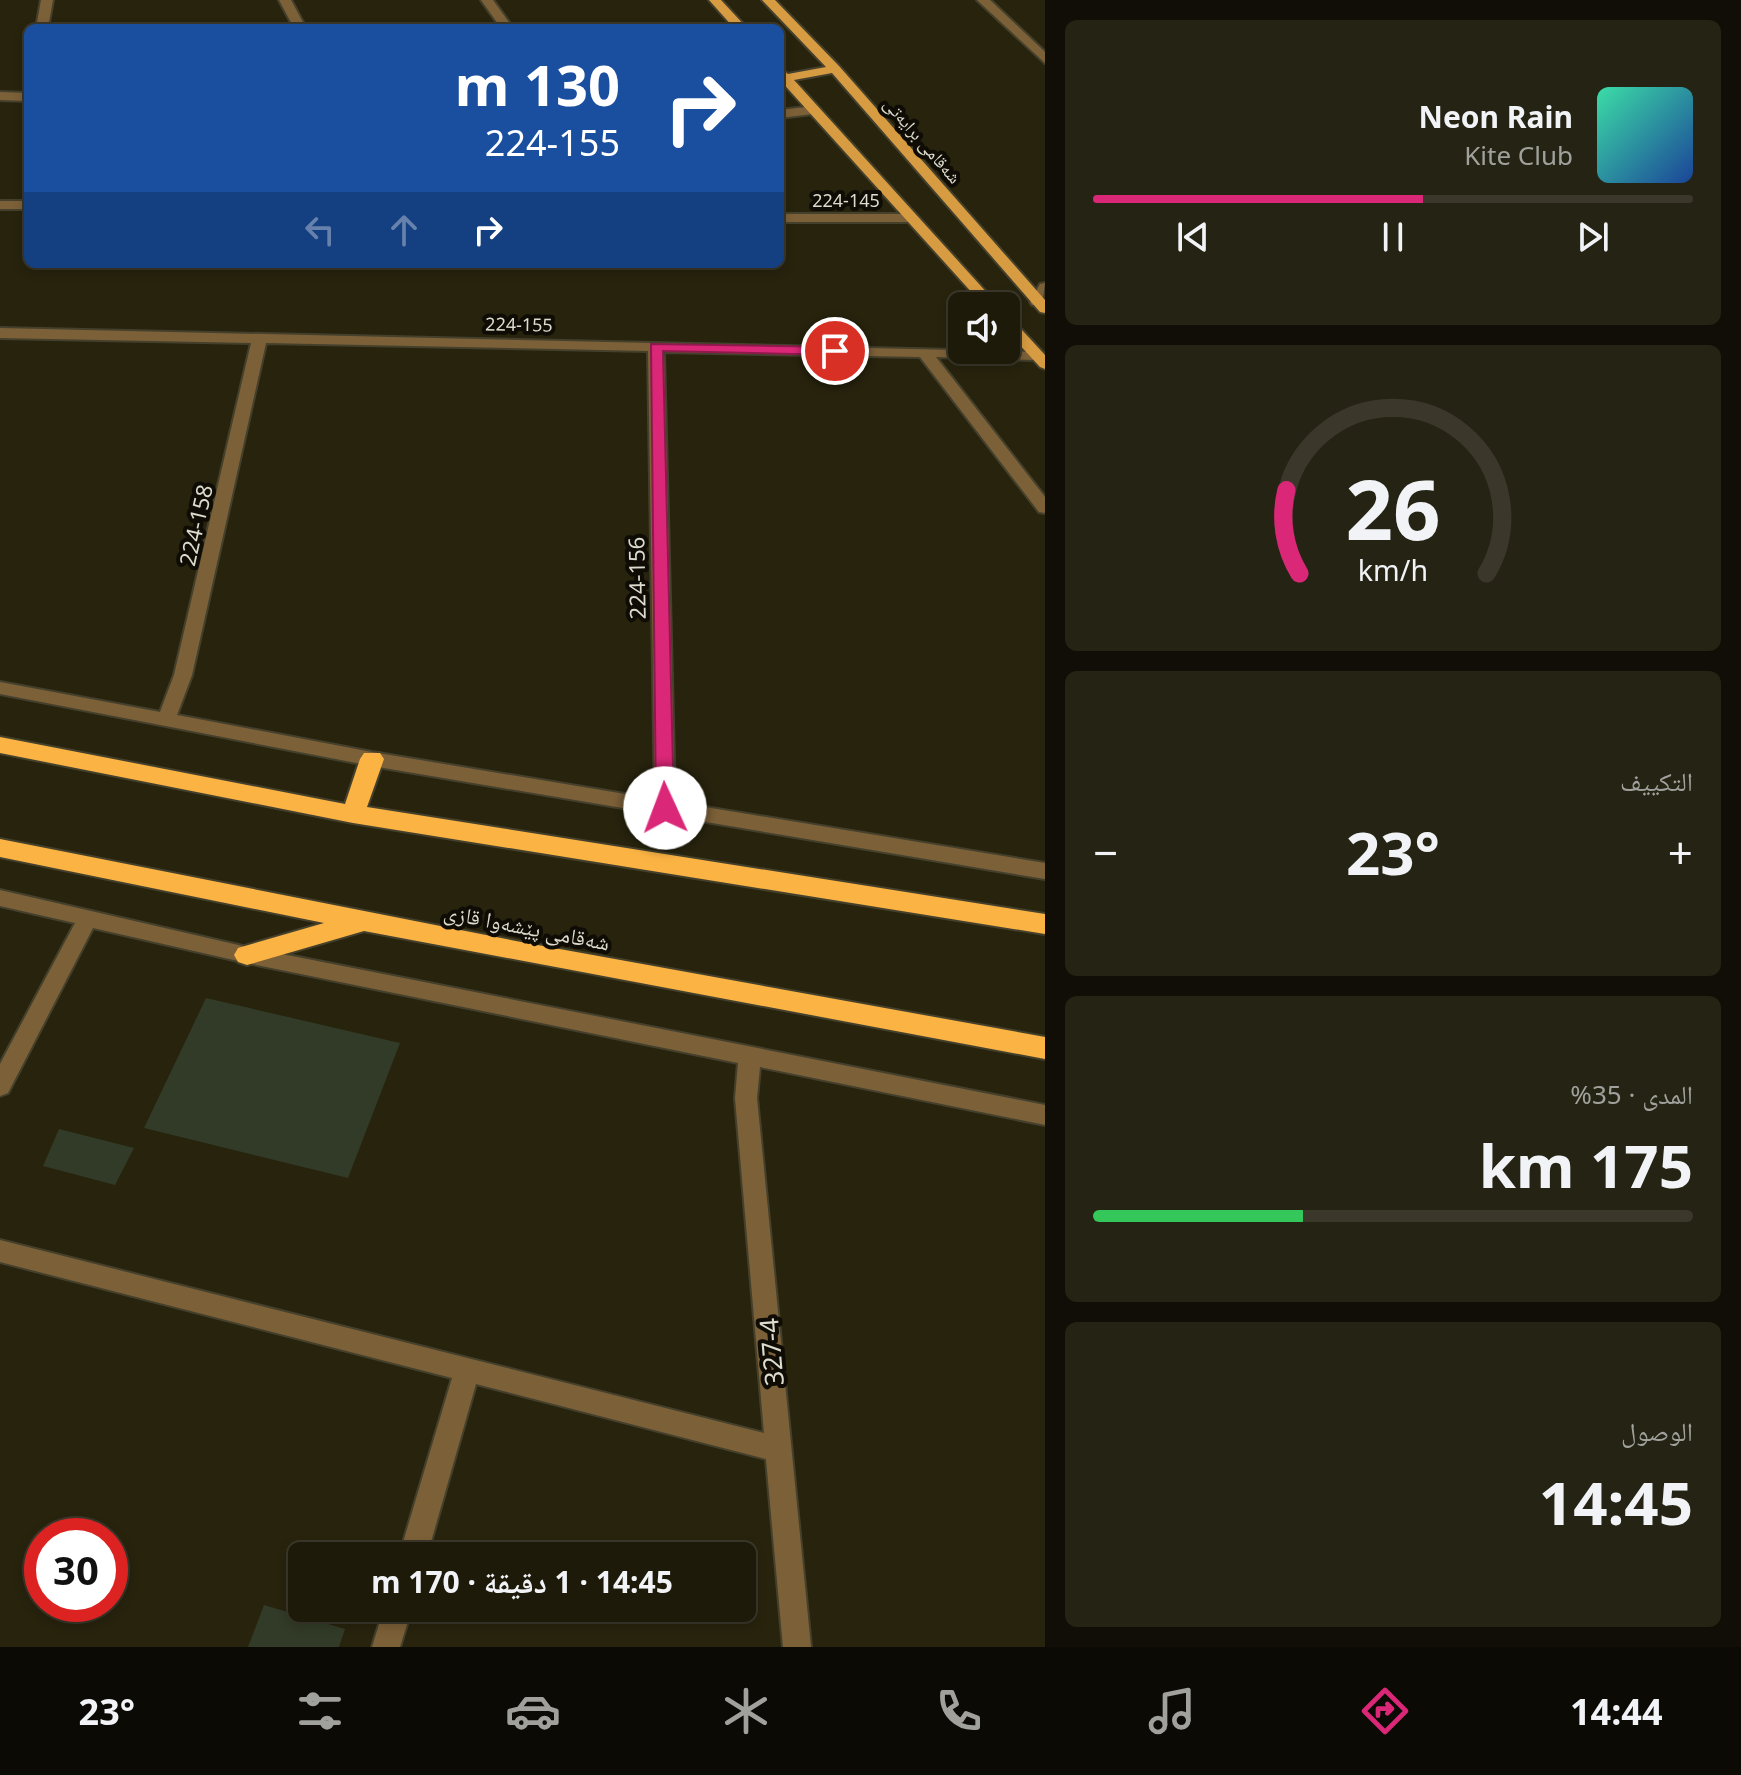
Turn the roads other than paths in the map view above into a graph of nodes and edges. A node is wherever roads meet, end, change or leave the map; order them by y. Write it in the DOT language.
graph roads {
  1 [pos="47,0"];
  2 [pos="285,0"];
  3 [pos="487,0"];
  4 [pos="715,0"];
  5 [pos="768,0"];
  6 [pos="983,0"];
  7 [pos="43,24"];
  8 [pos="298,24"];
  9 [pos="504,24"];
  10 [pos="737,24"];
  11 [pos="1045,59"];
  12 [pos="835,69"];
  13 [pos="784,75"];
  14 [pos="784,76"];
  15 [pos="0,96"];
  16 [pos="24,97"];
  17 [pos="815,110"];
  18 [pos="784,114"];
  19 [pos="0,205"];
  20 [pos="24,205"];
  21 [pos="784,218"];
  22 [pos="912,218"];
  23 [pos="979,292"];
  24 [pos="1043,300"];
  25 [pos="0,333"];
  26 [pos="1020,336"];
  27 [pos="259,339"];
  28 [pos="656,347"];
  29 [pos="925,353"];
  30 [pos="1041,359"];
  31 [pos="1045,508"];
  32 [pos="0,688"];
  33 [pos="166,720"];
  34 [pos="0,745"];
  35 [pos="372,759"];
  36 [pos="665,808"];
  37 [pos="353,814"];
  38 [pos="0,848"];
  39 [pos="1045,871"];
  40 [pos="0,898"];
  41 [pos="88,918"];
  42 [pos="361,923"];
  43 [pos="1045,924"];
  44 [pos="247,955"];
  45 [pos="1045,1048"];
  46 [pos="750,1058"];
  47 [pos="0,1086"];
  48 [pos="1045,1115"];
  49 [pos="0,1251"];
  50 [pos="467,1370"];
  51 [pos="780,1450"];
  52 [pos="417,1542"];
  53 [pos="394,1622"];
  54 [pos="386,1647"];
  55 [pos="797,1647"];
  1 -- 7 [label="street"];
  2 -- 8 [label="street"];
  3 -- 9 [label="street"];
  4 -- 10 [label="main road"];
  5 -- 12 [label="main road, شەقامی برایەتی"];
  6 -- 11 [label="street"];
  12 -- 13 [label="main road"];
  12 -- 24 [label="main road, شەقامی برایەتی"];
  14 -- 17 [label="main road"];
  15 -- 16 [label="street"];
  17 -- 18 [label="street"];
  17 -- 22 [label="main road"];
  19 -- 20 [label="street"];
  21 -- 22 [label="street, 224-145"];
  22 -- 23 [label="main road"];
  25 -- 27 [label="street, 224-155"];
  26 -- 30 [label="main road"];
  27 -- 28 [label="street, 224-155"];
  27 -- 33 [label="street, 224-158"];
  28 -- 29 [label="street, 224-155"];
  28 -- 36 [label="street, 224-156"];
  29 -- 30 [label="street, 224-155"];
  29 -- 31 [label="street"];
  32 -- 33 [label="street"];
  33 -- 35 [label="street"];
  34 -- 37 [label="highway"];
  35 -- 36 [label="street"];
  35 -- 37 [label="highway"];
  36 -- 39 [label="street"];
  37 -- 43 [label="highway"];
  38 -- 42 [label="highway, شەقامی پێشەوا قازی"];
  40 -- 41 [label="street"];
  41 -- 44 [label="street"];
  41 -- 47 [label="street"];
  42 -- 44 [label="highway"];
  42 -- 45 [label="highway, شەقامی پێشەوا قازی"];
  44 -- 46 [label="street"];
  46 -- 48 [label="street"];
  46 -- 51 [label="street, 327-4"];
  49 -- 50 [label="street"];
  50 -- 51 [label="street"];
  50 -- 52 [label="street"];
  51 -- 55 [label="street, 327-4"];
  53 -- 54 [label="street"];
}
